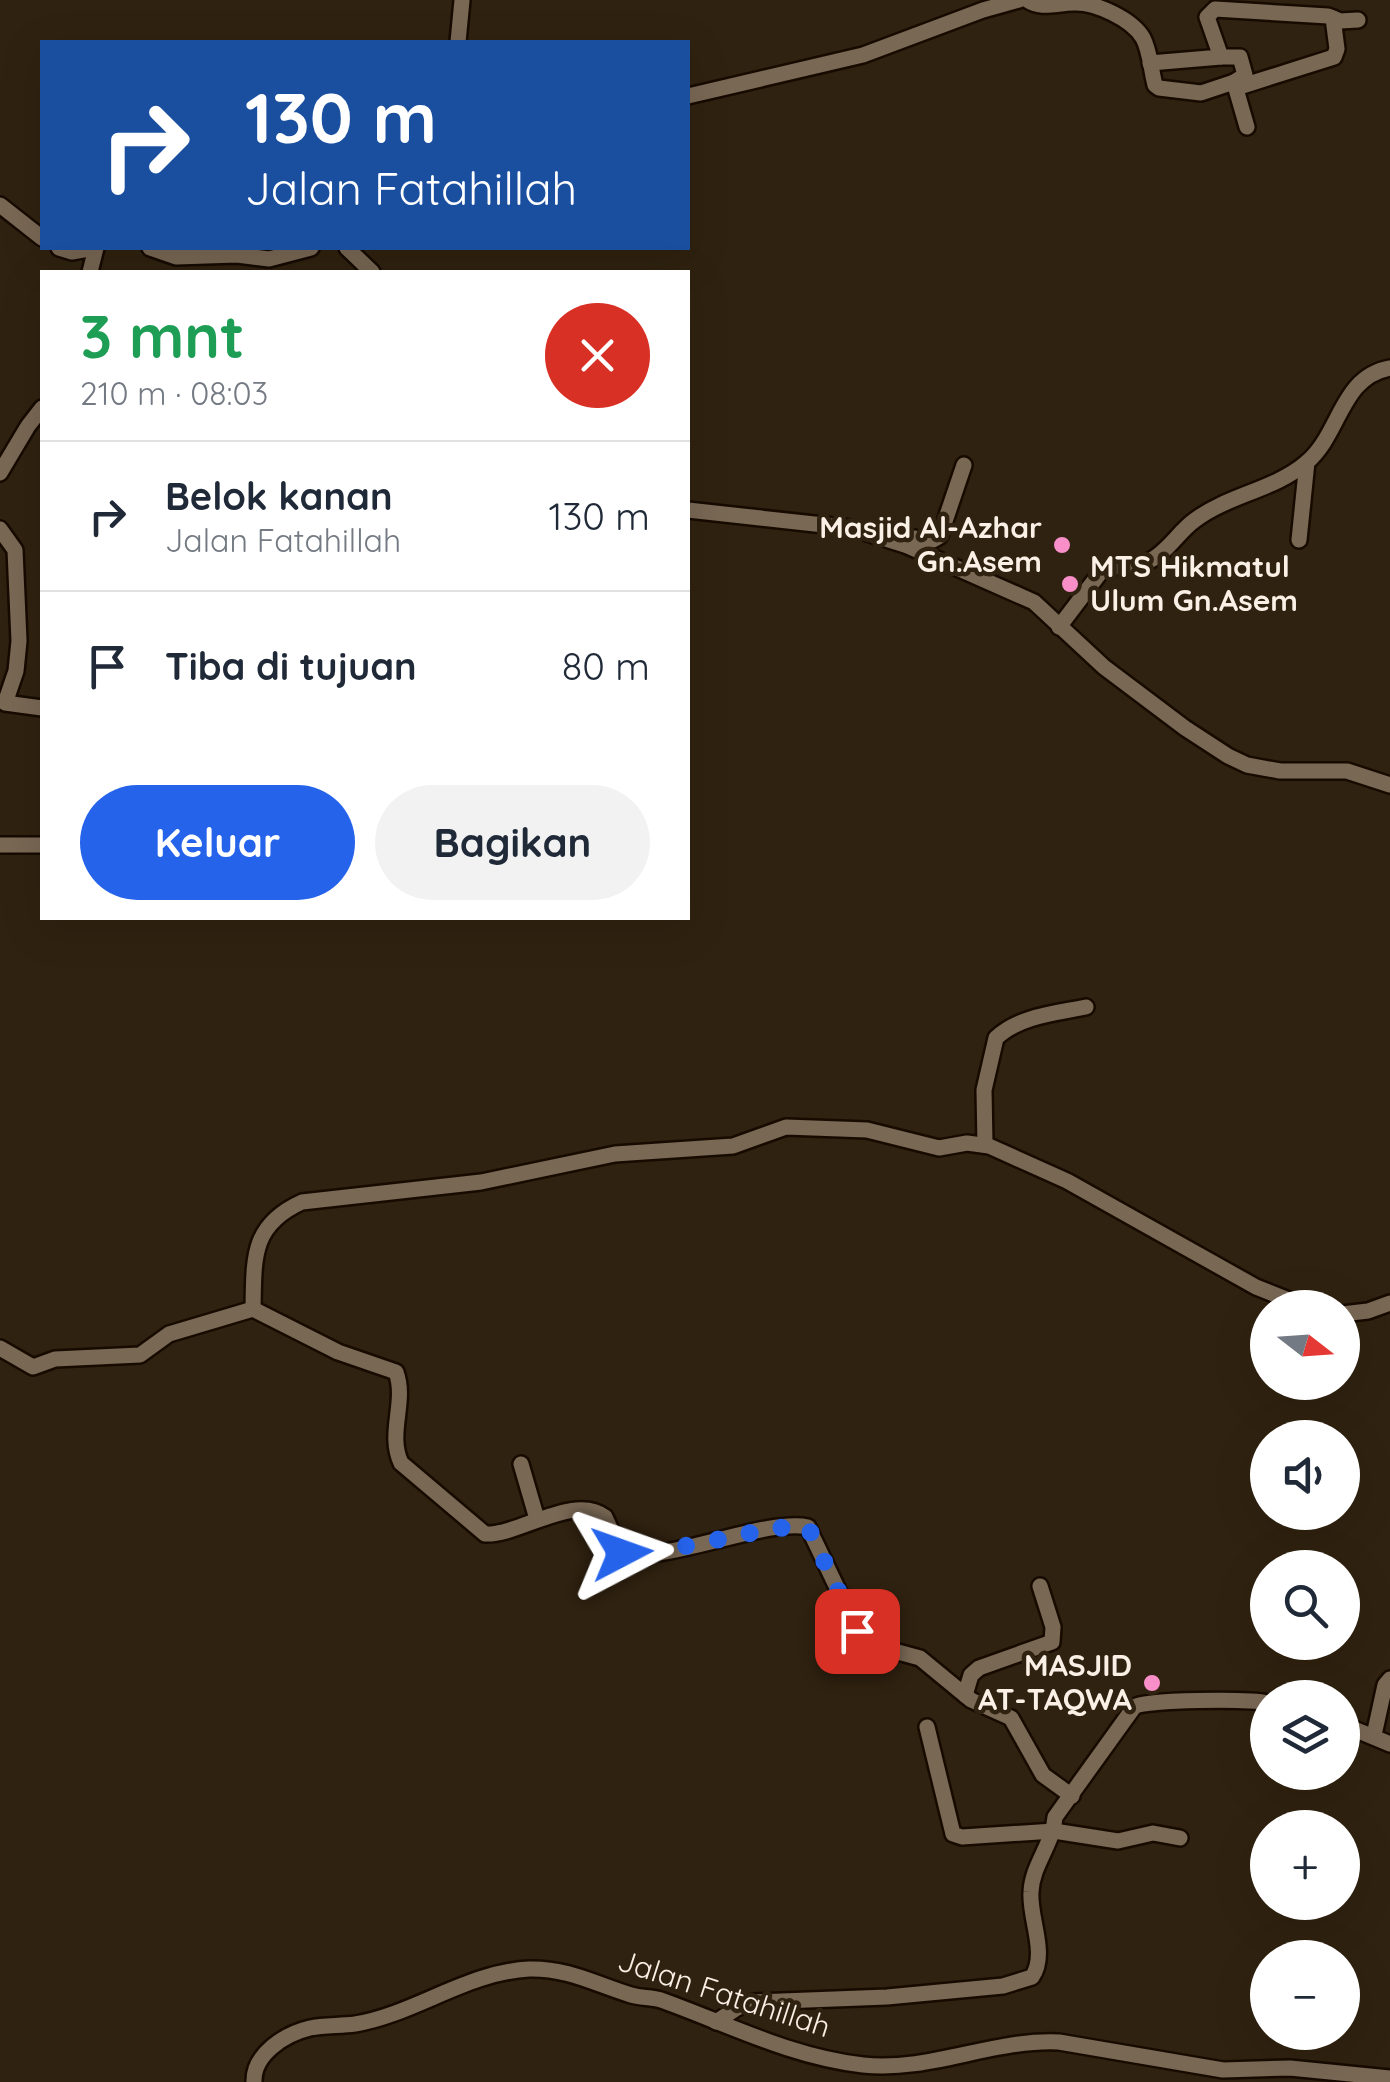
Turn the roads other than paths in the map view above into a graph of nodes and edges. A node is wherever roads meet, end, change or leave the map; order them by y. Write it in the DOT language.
graph roads {
  1 [pos="462,0"];
  2 [pos="1018,0"];
  3 [pos="1027,0"];
  4 [pos="1333,18"];
  5 [pos="1358,20"];
  6 [pos="458,40"];
  7 [pos="1221,57"];
  8 [pos="1150,63"];
  9 [pos="1235,85"];
  10 [pos="690,96"];
  11 [pos="1247,127"];
  12 [pos="0,204"];
  13 [pos="40,236"];
  14 [pos="156,250"];
  15 [pos="303,250"];
  16 [pos="352,250"];
  17 [pos="370,270"];
  18 [pos="1390,368"];
  19 [pos="40,411"];
  20 [pos="1307,462"];
  21 [pos="964,465"];
  22 [pos="0,473"];
  23 [pos="690,510"];
  24 [pos="0,529"];
  25 [pos="1299,540"];
  26 [pos="905,544"];
  27 [pos="1060,627"];
  28 [pos="40,708"];
  29 [pos="1390,785"];
  30 [pos="40,845"];
  31 [pos="0,846"];
  32 [pos="1086,1007"];
  33 [pos="984,1144"];
  34 [pos="1261,1290"];
  35 [pos="1390,1303"];
  36 [pos="252,1308"];
  37 [pos="1360,1312"];
  38 [pos="0,1348"];
  39 [pos="521,1464"];
  40 [pos="537,1519"];
  41 [pos="1040,1586"];
  42 [pos="1390,1678"];
  43 [pos="965,1695"];
  44 [pos="1250,1701"];
  45 [pos="927,1727"];
  46 [pos="1360,1730"];
  47 [pos="1374,1735"];
  48 [pos="1390,1744"];
  49 [pos="1072,1796"];
  50 [pos="1054,1831"];
  51 [pos="1180,1838"];
  52 [pos="716,2022"];
  53 [pos="1390,2078"];
  54 [pos="254,2082"];
  1 -- 6 [label="street"];
  2 -- 10 [label="street"];
  3 -- 8 [label="street"];
  4 -- 5 [label="street"];
  4 -- 7 [label="street"];
  4 -- 9 [label="street"];
  7 -- 8 [label="street"];
  7 -- 9 [label="street"];
  8 -- 9 [label="street"];
  9 -- 11 [label="street"];
  12 -- 13 [label="street"];
  14 -- 15 [label="street"];
  16 -- 17 [label="street"];
  18 -- 20 [label="street"];
  19 -- 22 [label="street"];
  20 -- 25 [label="street"];
  20 -- 27 [label="street"];
  21 -- 26 [label="street"];
  23 -- 26 [label="street"];
  24 -- 28 [label="street"];
  26 -- 27 [label="street"];
  27 -- 29 [label="street"];
  30 -- 31 [label="street"];
  32 -- 33 [label="street"];
  33 -- 34 [label="street"];
  33 -- 36 [label="street"];
  35 -- 37 [label="street"];
  36 -- 38 [label="street"];
  36 -- 40 [label="street"];
  39 -- 40 [label="street"];
  40 -- 43 [label="street"];
  41 -- 43 [label="street"];
  42 -- 47 [label="street"];
  43 -- 49 [label="street"];
  44 -- 49 [label="street"];
  45 -- 50 [label="street"];
  46 -- 47 [label="street"];
  47 -- 48 [label="street"];
  49 -- 50 [label="street"];
  50 -- 51 [label="street"];
  50 -- 52 [label="street"];
  52 -- 53 [label="street, Jalan Fatahillah"];
  52 -- 54 [label="street, Jalan Fatahillah"];
}
